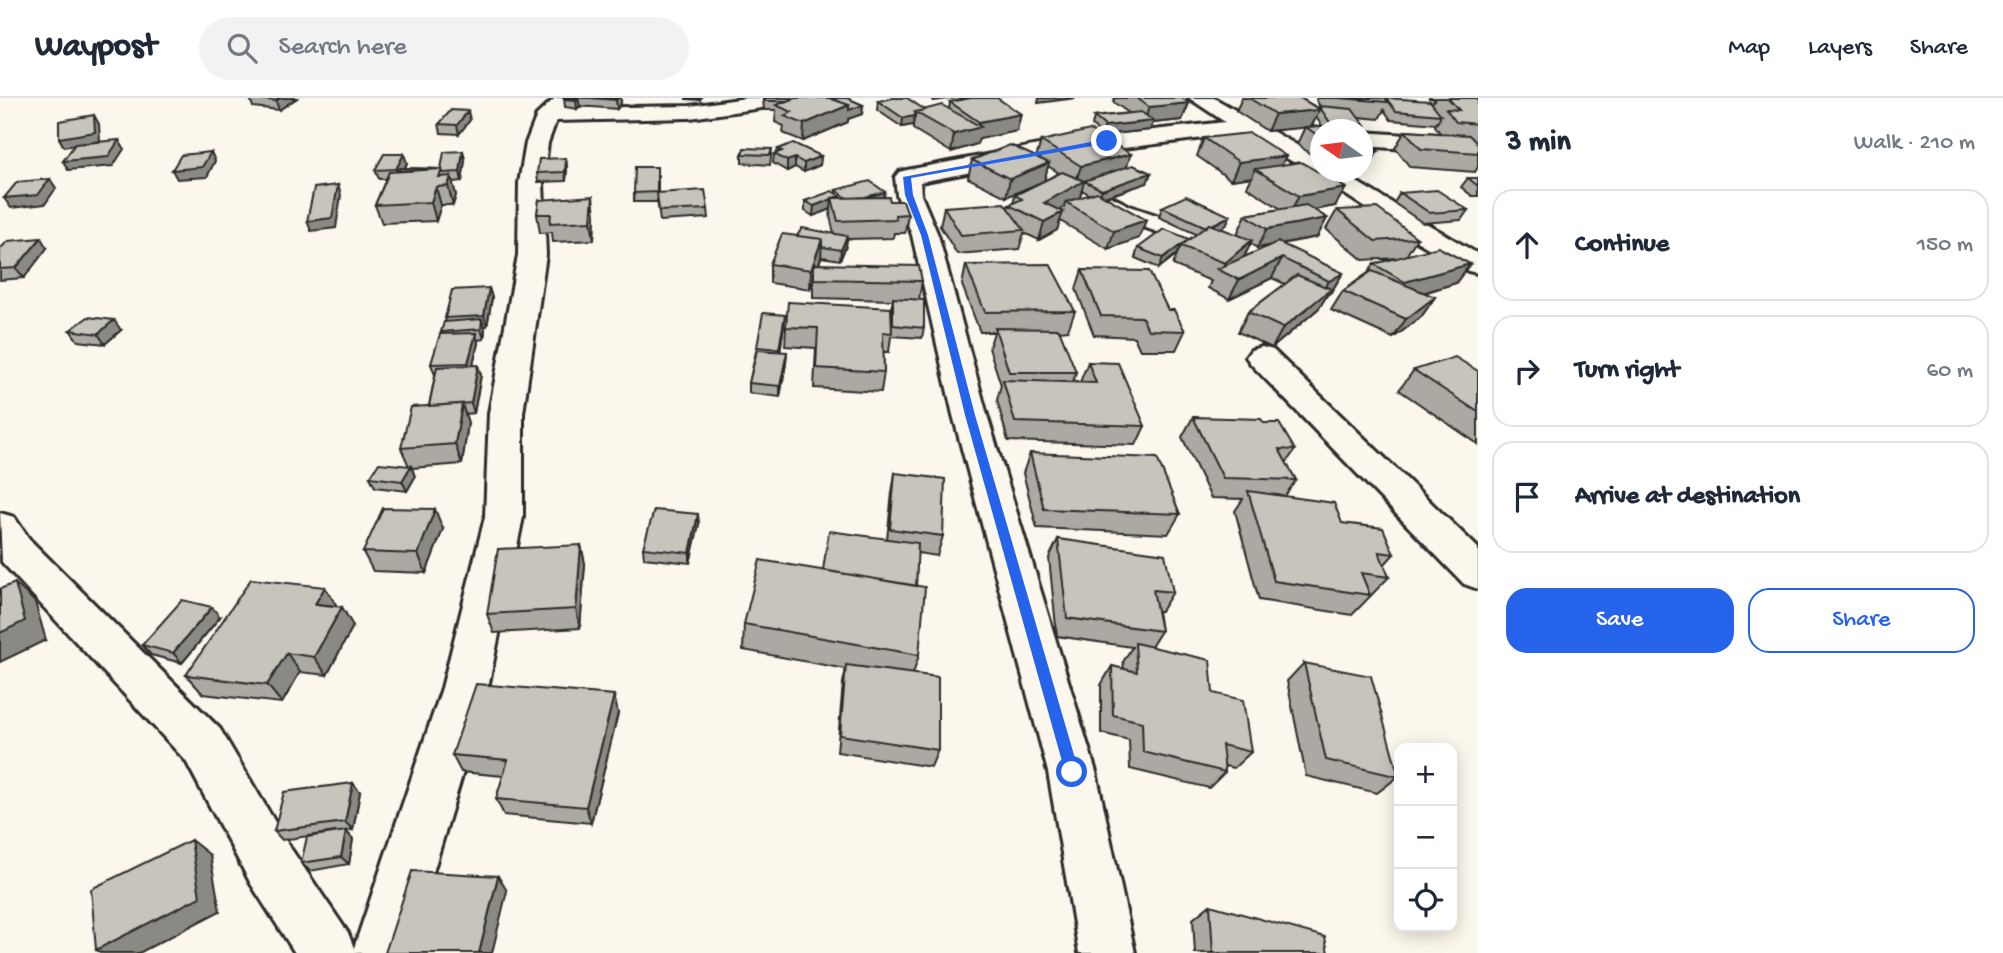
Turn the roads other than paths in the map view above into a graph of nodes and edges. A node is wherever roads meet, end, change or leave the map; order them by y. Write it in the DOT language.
graph roads {
  1 [pos="1199,98"];
  2 [pos="769,101"];
  3 [pos="558,106"];
  4 [pos="1245,126"];
  5 [pos="1267,138"];
  6 [pos="1310,138"];
  7 [pos="1373,140"];
  8 [pos="1478,147"];
  9 [pos="1017,155"];
  10 [pos="1310,163"];
  11 [pos="1341,182"];
  12 [pos="1200,239"];
  13 [pos="1478,265"];
  14 [pos="1262,357"];
  15 [pos="0,527"];
  16 [pos="1478,573"];
  17 [pos="328,953"];
  18 [pos="381,953"];
  19 [pos="1107,953"];
  1 -- 4 [label="street"];
  2 -- 3 [label="street"];
  3 -- 18 [label="street"];
  4 -- 5 [label="street"];
  4 -- 9 [label="street"];
  5 -- 6 [label="street"];
  5 -- 10 [label="street"];
  7 -- 8 [label="street"];
  9 -- 12 [label="street"];
  9 -- 19 [label="street"];
  11 -- 13 [label="street"];
  14 -- 16 [label="street"];
  15 -- 17 [label="street"];
}
